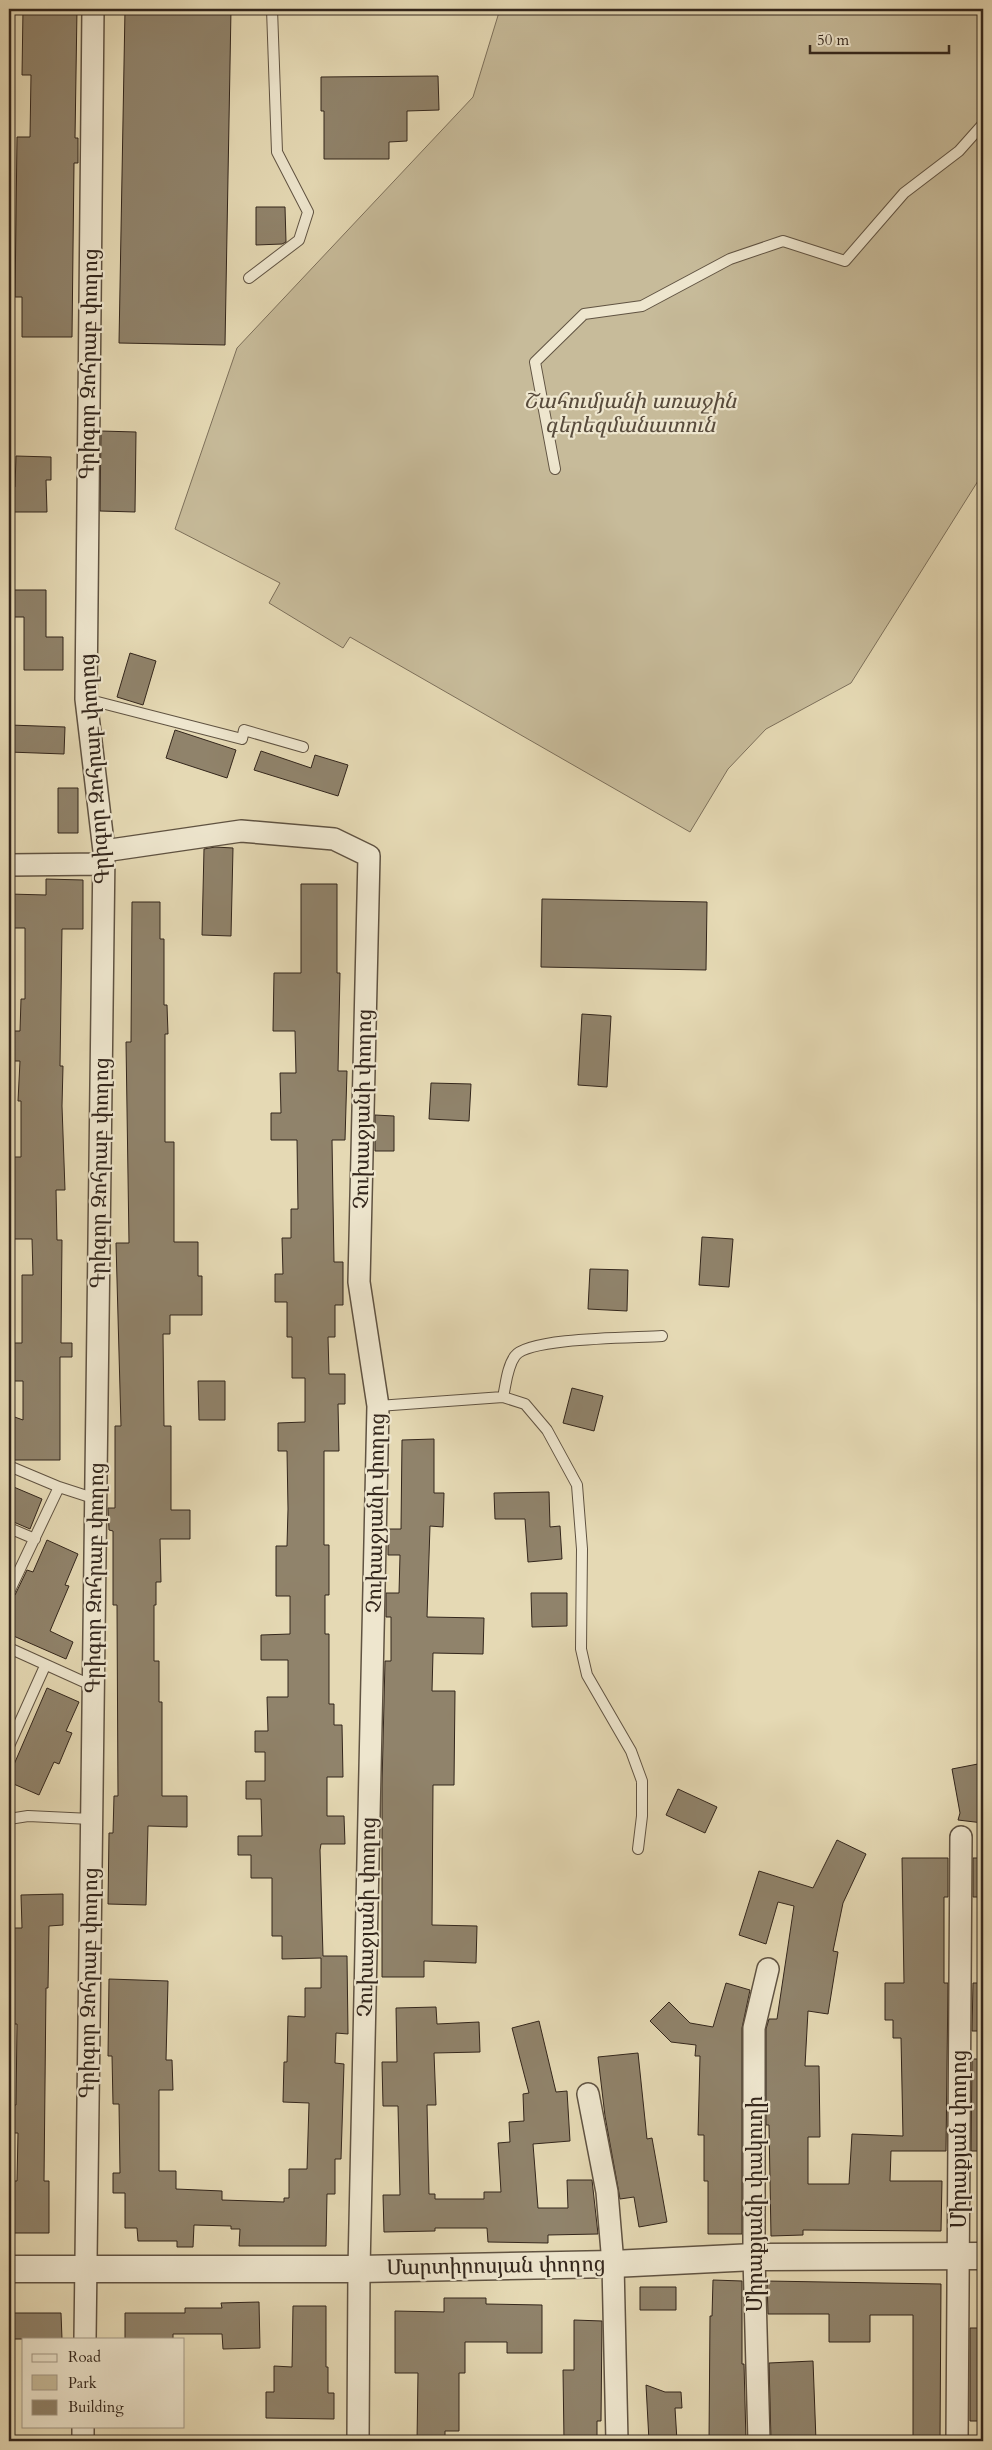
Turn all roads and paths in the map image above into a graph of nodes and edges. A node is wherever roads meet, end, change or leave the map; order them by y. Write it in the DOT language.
graph roads {
  1 [pos="93,9"];
  2 [pos="272,9"];
  3 [pos="983,124"];
  4 [pos="249,278"];
  5 [pos="555,469"];
  6 [pos="86,699"];
  7 [pos="303,747"];
  8 [pos="104,858"];
  9 [pos="9,865"];
  10 [pos="662,1336"];
  11 [pos="503,1397"];
  12 [pos="378,1406"];
  13 [pos="9,1466"];
  14 [pos="59,1487"];
  15 [pos="96,1499"];
  16 [pos="9,1528"];
  17 [pos="35,1539"];
  18 [pos="9,1592"];
  19 [pos="9,1648"];
  20 [pos="45,1666"];
  21 [pos="93,1686"];
  22 [pos="9,1746"];
  23 [pos="9,1819"];
  24 [pos="91,1819"];
  25 [pos="961,1838"];
  26 [pos="638,1849"];
  27 [pos="768,1969"];
  28 [pos="588,2094"];
  29 [pos="971,2256"];
  30 [pos="754,2257"];
  31 [pos="613,2264"];
  32 [pos="359,2268"];
  33 [pos="86,2269"];
  34 [pos="9,2270"];
  35 [pos="85,2338"];
  36 [pos="83,2428"];
  37 [pos="83,2441"];
  38 [pos="358,2441"];
  39 [pos="617,2441"];
  40 [pos="759,2441"];
  41 [pos="957,2441"];
  1 -- 6 [label="street, Գրիգոր Զոհրաբ փողոց"];
  2 -- 4 [label="lane"];
  3 -- 5 [label="lane"];
  6 -- 7 [label="lane"];
  6 -- 8 [label="street, Գրիգոր Զոհրաբ փողոց"];
  8 -- 9 [label="street, Չուխաջյանի փողոց"];
  8 -- 12 [label="street, Չուխաջյանի փողոց"];
  8 -- 15 [label="street, Գրիգոր Զոհրաբ փողոց"];
  10 -- 11 [label="lane"];
  11 -- 12 [label="lane"];
  11 -- 26 [label="lane"];
  12 -- 32 [label="street, Չուխաջյանի փողոց"];
  13 -- 14 [label="lane"];
  14 -- 15 [label="lane"];
  14 -- 17 [label="lane"];
  15 -- 21 [label="street, Գրիգոր Զոհրաբ փողոց"];
  16 -- 17 [label="lane"];
  17 -- 18 [label="lane"];
  19 -- 20 [label="lane"];
  20 -- 21 [label="lane"];
  20 -- 22 [label="lane"];
  21 -- 24 [label="street, Գրիգոր Զոհրաբ փողոց"];
  23 -- 24 [label="lane"];
  24 -- 33 [label="street, Գրիգոր Զոհրաբ փողոց"];
  25 -- 29 [label="street, Միրաքյան փողոց"];
  27 -- 30 [label="street, Միրաքյանի փակուղի"];
  28 -- 31 [label="street"];
  29 -- 30 [label="street, Մարտիրոսյան փողոց"];
  29 -- 41 [label="street, Միրաքյան փողոց"];
  30 -- 31 [label="street, Մարտիրոսյան փողոց"];
  30 -- 40 [label="street, Միրաքյանի փակուղի"];
  31 -- 32 [label="street, Մարտիրոսյան փողոց"];
  31 -- 39 [label="street"];
  32 -- 33 [label="street, Մարտիրոսյան փողոց"];
  32 -- 38 [label="street, Չուխաջյանի փողոց"];
  33 -- 34 [label="street, Մարտիրոսյան փողոց"];
  33 -- 35 [label="street, Գրիգոր Զոհրաբ փողոց"];
  36 -- 37 [label="street"];
}
